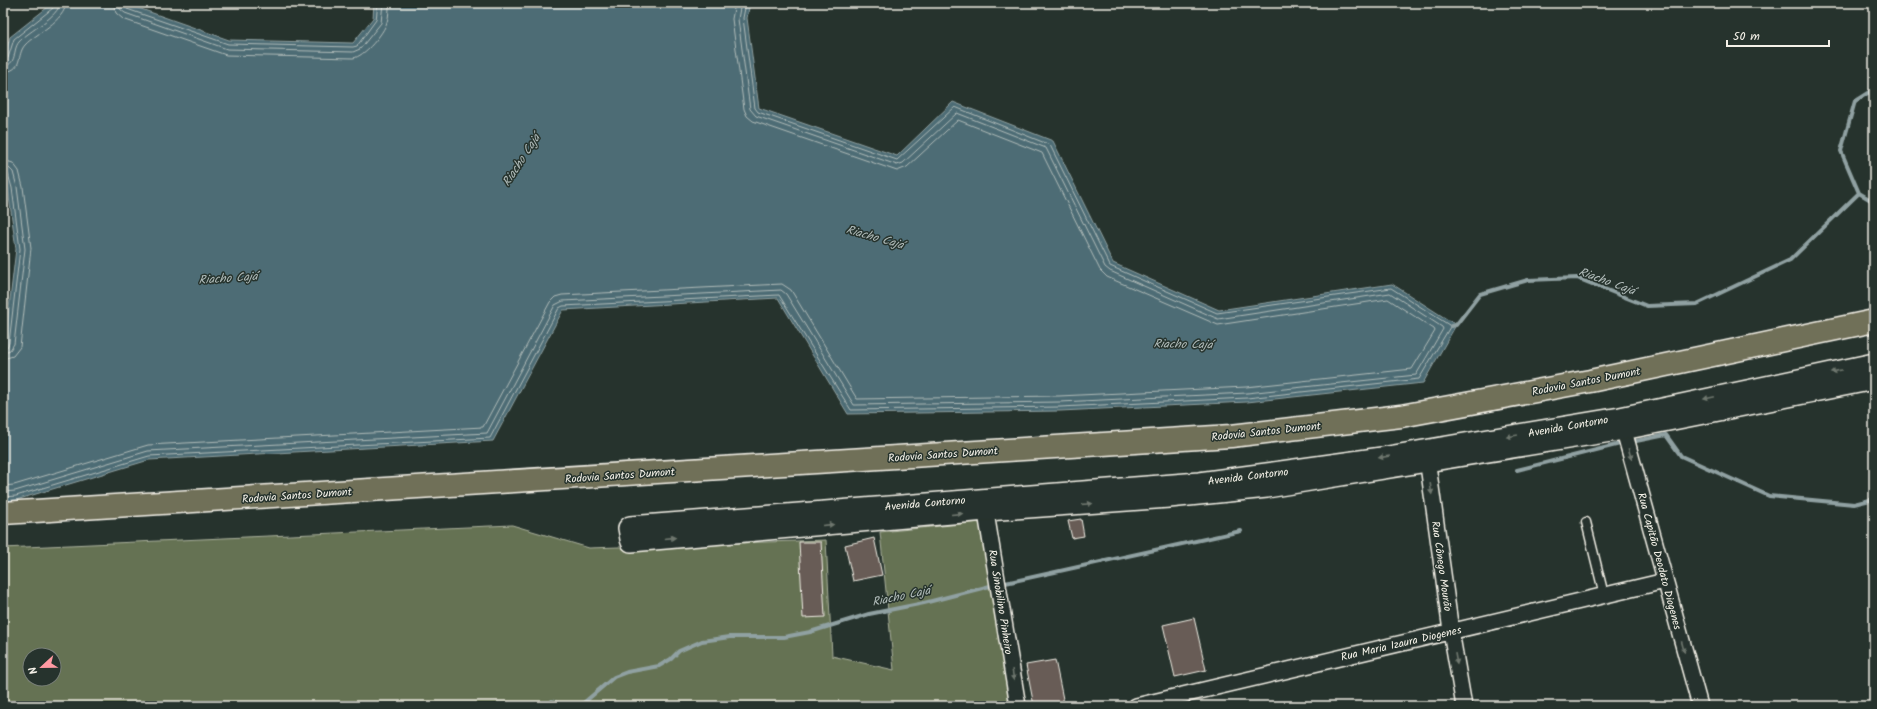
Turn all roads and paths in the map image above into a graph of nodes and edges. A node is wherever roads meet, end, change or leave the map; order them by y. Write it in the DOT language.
graph roads {
  1 [pos="1874,321"];
  2 [pos="1874,363"];
  3 [pos="1874,380"];
  4 [pos="1622,423"];
  5 [pos="1426,457"];
  6 [pos="985,505"];
  7 [pos="3,513"];
  8 [pos="1586,522"];
  9 [pos="632,542"];
  10 [pos="1665,581"];
  11 [pos="1604,595"];
  12 [pos="1451,631"];
  13 [pos="1018,706"];
  14 [pos="1136,706"];
  15 [pos="1464,706"];
  16 [pos="1700,706"];
  1 -- 7 [label="highway, Rodovia Santos Dumont"];
  2 -- 4 [label="street, Avenida Contorno, one-way"];
  3 -- 4 [label="street"];
  4 -- 5 [label="street"];
  4 -- 10 [label="street, Rua Capitão Deodato Diogenes, one-way"];
  5 -- 6 [label="street"];
  5 -- 12 [label="street, Rua Cônego Mourão, one-way"];
  6 -- 9 [label="street"];
  6 -- 13 [label="street, Rua Sinobilino Pinheiro, one-way"];
  8 -- 11 [label="lane"];
  10 -- 11 [label="street, Rua Maria Izaura Diogenes"];
  10 -- 16 [label="street, Rua Capitão Deodato Diogenes, one-way"];
  11 -- 12 [label="street, Rua Maria Izaura Diogenes"];
  12 -- 14 [label="street, Rua Maria Izaura Diogenes"];
  12 -- 15 [label="street, Rua Cônego Mourão, one-way"];
}
